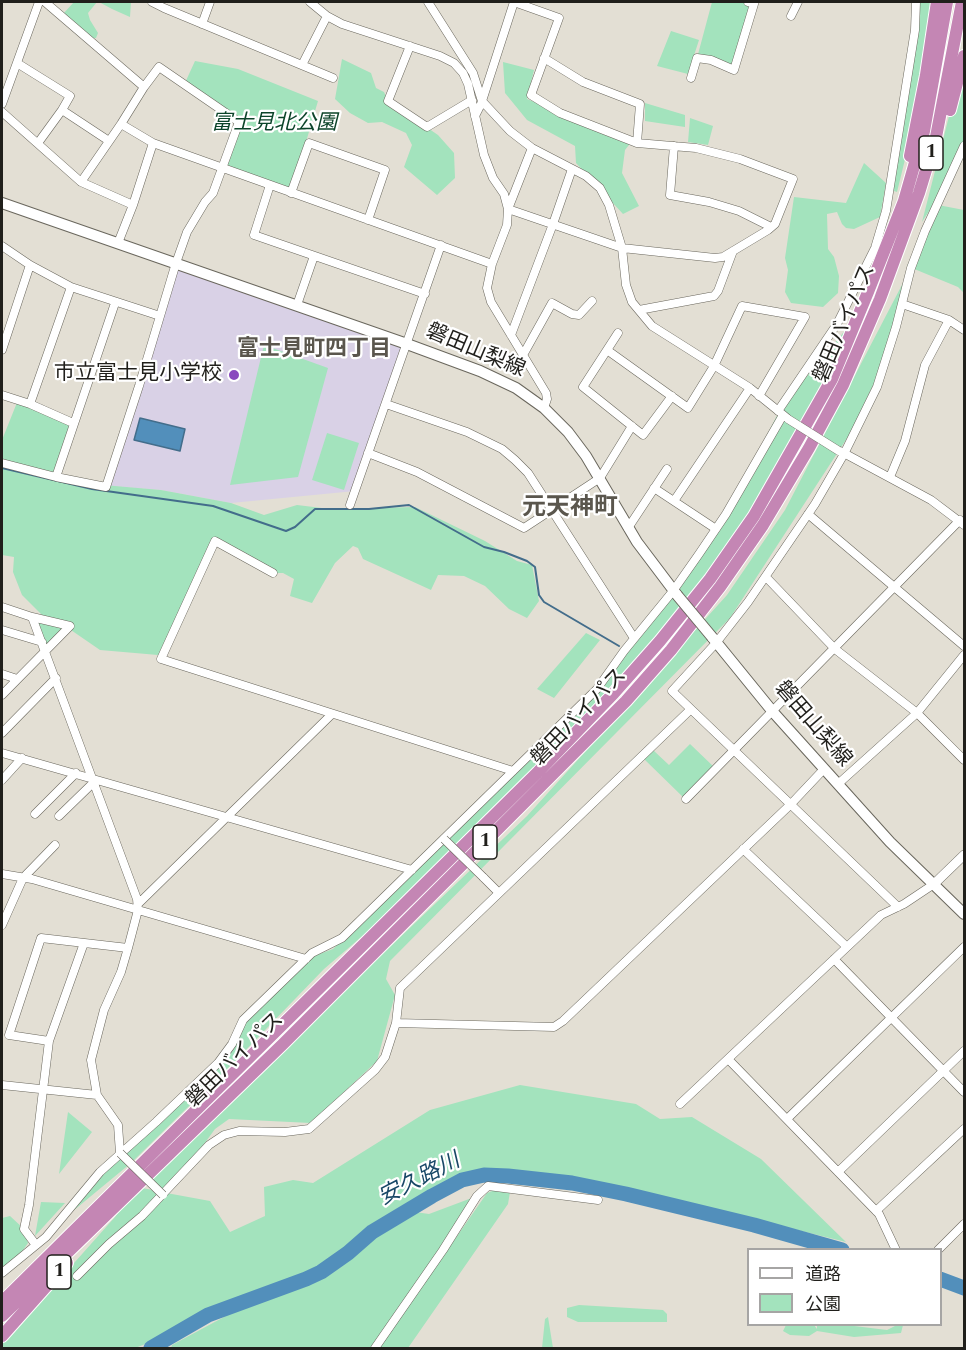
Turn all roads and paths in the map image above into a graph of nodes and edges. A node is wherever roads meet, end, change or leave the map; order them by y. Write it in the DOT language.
graph roads {
  1 [pos="39,2"];
  2 [pos="45,2"];
  3 [pos="152,2"];
  4 [pos="210,2"];
  5 [pos="310,2"];
  6 [pos="428,2"];
  7 [pos="514,2"];
  8 [pos="748,2"];
  9 [pos="798,2"];
  10 [pos="916,2"];
  11 [pos="937,2"];
  12 [pos="947,2"];
  13 [pos="962,2"];
  14 [pos="165,5"];
  15 [pos="327,16"];
  16 [pos="791,16"];
  17 [pos="202,24"];
  18 [pos="410,46"];
  19 [pos="964,56"];
  20 [pos="544,58"];
  21 [pos="17,63"];
  22 [pos="302,65"];
  23 [pos="333,78"];
  24 [pos="692,78"];
  25 [pos="144,87"];
  26 [pos="472,100"];
  27 [pos="483,100"];
  28 [pos="2,104"];
  29 [pos="62,110"];
  30 [pos="2,112"];
  31 [pos="475,116"];
  32 [pos="122,124"];
  33 [pos="110,141"];
  34 [pos="38,143"];
  35 [pos="637,143"];
  36 [pos="153,144"];
  37 [pos="674,146"];
  38 [pos="964,146"];
  39 [pos="532,148"];
  40 [pos="222,168"];
  41 [pos="572,169"];
  42 [pos="81,182"];
  43 [pos="270,185"];
  44 [pos="291,193"];
  45 [pos="2,203"];
  46 [pos="133,205"];
  47 [pos="508,209"];
  48 [pos="368,220"];
  49 [pos="553,224"];
  50 [pos="771,227"];
  51 [pos="118,243"];
  52 [pos="441,245"];
  53 [pos="2,246"];
  54 [pos="622,248"];
  55 [pos="733,251"];
  56 [pos="314,256"];
  57 [pos="176,263"];
  58 [pos="492,264"];
  59 [pos="30,265"];
  60 [pos="71,287"];
  61 [pos="868,292"];
  62 [pos="424,294"];
  63 [pos="880,299"];
  64 [pos="592,301"];
  65 [pos="115,303"];
  66 [pos="902,304"];
  67 [pos="297,305"];
  68 [pos="639,310"];
  69 [pos="160,316"];
  70 [pos="949,320"];
  71 [pos="964,330"];
  72 [pos="618,333"];
  73 [pos="511,335"];
  74 [pos="407,344"];
  75 [pos="2,350"];
  76 [pos="607,350"];
  77 [pos="523,355"];
  78 [pos="714,366"];
  79 [pos="750,388"];
  80 [pos="2,395"];
  81 [pos="672,396"];
  82 [pos="759,396"];
  83 [pos="30,404"];
  84 [pos="386,404"];
  85 [pos="544,408"];
  86 [pos="783,415"];
  87 [pos="73,423"];
  88 [pos="632,426"];
  89 [pos="842,452"];
  90 [pos="368,453"];
  91 [pos="2,463"];
  92 [pos="667,469"];
  93 [pos="56,477"];
  94 [pos="890,477"];
  95 [pos="600,478"];
  96 [pos="654,488"];
  97 [pos="674,501"];
  98 [pos="350,505"];
  99 [pos="552,510"];
  100 [pos="808,514"];
  101 [pos="962,523"];
  102 [pos="628,528"];
  103 [pos="716,529"];
  104 [pos="273,573"];
  105 [pos="766,577"];
  106 [pos="895,587"];
  107 [pos="675,593"];
  108 [pos="2,607"];
  109 [pos="32,617"];
  110 [pos="2,630"];
  111 [pos="634,638"];
  112 [pos="714,640"];
  113 [pos="44,646"];
  114 [pos="964,646"];
  115 [pos="835,649"];
  116 [pos="964,655"];
  117 [pos="2,674"];
  118 [pos="56,678"];
  119 [pos="17,679"];
  120 [pos="2,695"];
  121 [pos="690,710"];
  122 [pos="773,712"];
  123 [pos="917,713"];
  124 [pos="332,714"];
  125 [pos="2,733"];
  126 [pos="735,751"];
  127 [pos="2,753"];
  128 [pos="22,758"];
  129 [pos="964,760"];
  130 [pos="824,769"];
  131 [pos="513,771"];
  132 [pos="76,773"];
  133 [pos="2,780"];
  134 [pos="94,780"];
  135 [pos="838,784"];
  136 [pos="686,799"];
  137 [pos="791,804"];
  138 [pos="34,814"];
  139 [pos="59,816"];
  140 [pos="227,817"];
  141 [pos="444,838"];
  142 [pos="55,845"];
  143 [pos="744,849"];
  144 [pos="964,855"];
  145 [pos="412,870"];
  146 [pos="2,874"];
  147 [pos="23,878"];
  148 [pos="934,884"];
  149 [pos="499,894"];
  150 [pos="138,907"];
  151 [pos="898,907"];
  152 [pos="964,914"];
  153 [pos="2,925"];
  154 [pos="84,943"];
  155 [pos="847,947"];
  156 [pos="964,947"];
  157 [pos="128,948"];
  158 [pos="306,959"];
  159 [pos="834,959"];
  160 [pos="892,1018"];
  161 [pos="396,1023"];
  162 [pos="5,1034"];
  163 [pos="49,1041"];
  164 [pos="964,1051"];
  165 [pos="728,1059"];
  166 [pos="944,1070"];
  167 [pos="2,1085"];
  168 [pos="43,1089"];
  169 [pos="964,1092"];
  170 [pos="97,1095"];
  171 [pos="680,1104"];
  172 [pos="786,1119"];
  173 [pos="964,1129"];
  174 [pos="120,1153"];
  175 [pos="838,1172"];
  176 [pos="163,1195"];
  177 [pos="598,1200"];
  178 [pos="110,1202"];
  179 [pos="876,1211"];
  180 [pos="964,1224"];
  181 [pos="36,1245"];
  182 [pos="895,1248"];
  183 [pos="940,1248"];
  184 [pos="2,1273"];
  185 [pos="77,1276"];
  186 [pos="2,1290"];
  187 [pos="2,1302"];
  188 [pos="2,1316"];
  189 [pos="2,1336"];
  190 [pos="375,1348"];
  1 -- 21 [label="street"];
  2 -- 25 [label="street"];
  3 -- 14 [label="street"];
  4 -- 17 [label="street"];
  5 -- 15 [label="street"];
  6 -- 27 [label="street"];
  7 -- 20 [label="street"];
  7 -- 27 [label="street"];
  8 -- 24 [label="street"];
  9 -- 16 [label="street"];
  10 -- 86 [label="street"];
  11 -- 61 [label="highway"];
  12 -- 61 [label="highway, 磐田バイパス / 1"];
  13 -- 63 [label="highway, 磐田バイパス / 1"];
  14 -- 17 [label="street"];
  15 -- 18 [label="street"];
  15 -- 22 [label="street"];
  17 -- 22 [label="street"];
  18 -- 26 [label="street"];
  18 -- 26 [label="street"];
  19 -- 63 [label="highway"];
  20 -- 35 [label="street"];
  20 -- 35 [label="street"];
  21 -- 28 [label="street"];
  21 -- 29 [label="street"];
  22 -- 23 [label="street"];
  25 -- 32 [label="street"];
  25 -- 40 [label="street"];
  26 -- 31 [label="street"];
  27 -- 31 [label="street"];
  27 -- 39 [label="street"];
  29 -- 33 [label="street"];
  29 -- 34 [label="street"];
  30 -- 34 [label="street"];
  31 -- 47 [label="street"];
  32 -- 33 [label="street"];
  32 -- 36 [label="street"];
  33 -- 42 [label="street"];
  34 -- 42 [label="street"];
  35 -- 37 [label="street"];
  36 -- 40 [label="street"];
  36 -- 46 [label="street"];
  37 -- 50 [label="street"];
  37 -- 50 [label="street"];
  38 -- 66 [label="street"];
  39 -- 41 [label="street"];
  39 -- 47 [label="street"];
  40 -- 43 [label="street"];
  40 -- 57 [label="street"];
  41 -- 49 [label="street"];
  41 -- 54 [label="street"];
  42 -- 46 [label="street"];
  43 -- 44 [label="street"];
  43 -- 56 [label="street"];
  44 -- 48 [label="street"];
  44 -- 48 [label="street"];
  45 -- 51 [label="main road, 磐田山梨線"];
  46 -- 51 [label="street"];
  47 -- 49 [label="street"];
  47 -- 58 [label="street"];
  48 -- 52 [label="street"];
  49 -- 54 [label="street"];
  49 -- 73 [label="street"];
  50 -- 55 [label="street"];
  51 -- 57 [label="main road, 磐田山梨線"];
  52 -- 58 [label="street"];
  52 -- 62 [label="street"];
  53 -- 59 [label="street"];
  54 -- 55 [label="street"];
  54 -- 68 [label="street"];
  55 -- 68 [label="street"];
  56 -- 62 [label="street"];
  56 -- 67 [label="street"];
  57 -- 67 [label="main road, 磐田山梨線"];
  57 -- 69 [label="street"];
  58 -- 73 [label="street"];
  59 -- 60 [label="street"];
  59 -- 75 [label="street"];
  60 -- 65 [label="street"];
  60 -- 83 [label="street"];
  61 -- 178 [label="highway, 磐田バイパス / 1"];
  62 -- 74 [label="street"];
  63 -- 178 [label="highway, 磐田バイパス / 1"];
  64 -- 77 [label="street"];
  65 -- 69 [label="street"];
  65 -- 87 [label="street"];
  66 -- 70 [label="street"];
  66 -- 89 [label="street"];
  67 -- 74 [label="main road, 磐田山梨線"];
  68 -- 78 [label="street"];
  69 -- 93 [label="street"];
  70 -- 71 [label="street"];
  70 -- 94 [label="street"];
  72 -- 76 [label="street"];
  73 -- 77 [label="street"];
  74 -- 84 [label="street"];
  74 -- 85 [label="main road, 磐田山梨線"];
  76 -- 81 [label="street"];
  76 -- 88 [label="street"];
  77 -- 85 [label="street"];
  78 -- 79 [label="street"];
  78 -- 81 [label="street"];
  78 -- 82 [label="street"];
  79 -- 82 [label="street"];
  79 -- 97 [label="street"];
  80 -- 83 [label="street"];
  81 -- 88 [label="street"];
  82 -- 86 [label="street"];
  83 -- 87 [label="street"];
  84 -- 90 [label="street"];
  84 -- 99 [label="street"];
  85 -- 95 [label="main road, 磐田山梨線"];
  86 -- 89 [label="street, bridge"];
  86 -- 103 [label="street"];
  87 -- 93 [label="street"];
  88 -- 95 [label="street"];
  89 -- 94 [label="street"];
  89 -- 100 [label="street"];
  90 -- 98 [label="street"];
  90 -- 99 [label="street"];
  91 -- 93 [label="street"];
  92 -- 96 [label="street"];
  94 -- 101 [label="street"];
  95 -- 99 [label="street"];
  95 -- 102 [label="main road, 磐田山梨線"];
  96 -- 97 [label="street"];
  96 -- 102 [label="street"];
  97 -- 103 [label="street"];
  99 -- 111 [label="street"];
  100 -- 105 [label="street"];
  100 -- 106 [label="street"];
  101 -- 106 [label="street"];
  102 -- 107 [label="main road, 磐田山梨線"];
  103 -- 107 [label="street"];
  104 -- 124 [label="street"];
  105 -- 112 [label="street"];
  105 -- 115 [label="street"];
  106 -- 114 [label="street"];
  106 -- 115 [label="street"];
  107 -- 111 [label="street"];
  107 -- 112 [label="main road, 磐田山梨線, bridge"];
  108 -- 109 [label="street"];
  109 -- 113 [label="street"];
  109 -- 113 [label="street"];
  110 -- 113 [label="street"];
  111 -- 131 [label="street"];
  112 -- 121 [label="street"];
  112 -- 122 [label="main road, 磐田山梨線"];
  113 -- 118 [label="street"];
  113 -- 119 [label="street"];
  115 -- 122 [label="street"];
  115 -- 123 [label="street"];
  116 -- 123 [label="street"];
  117 -- 119 [label="street"];
  118 -- 125 [label="street"];
  118 -- 134 [label="street"];
  119 -- 120 [label="street"];
  121 -- 126 [label="street"];
  121 -- 149 [label="street"];
  122 -- 126 [label="street"];
  122 -- 130 [label="main road, 磐田山梨線"];
  123 -- 129 [label="street"];
  123 -- 135 [label="street"];
  124 -- 131 [label="street"];
  124 -- 140 [label="street"];
  126 -- 136 [label="street"];
  126 -- 137 [label="street"];
  127 -- 128 [label="street"];
  128 -- 132 [label="street"];
  128 -- 133 [label="street"];
  130 -- 135 [label="main road, 磐田山梨線"];
  130 -- 137 [label="street"];
  131 -- 141 [label="street"];
  132 -- 134 [label="street"];
  132 -- 138 [label="street"];
  134 -- 139 [label="street"];
  134 -- 140 [label="street"];
  134 -- 150 [label="street"];
  135 -- 148 [label="main road, 磐田山梨線"];
  137 -- 143 [label="street"];
  137 -- 151 [label="street"];
  140 -- 145 [label="street"];
  140 -- 150 [label="street"];
  141 -- 145 [label="street"];
  141 -- 149 [label="street, bridge"];
  142 -- 147 [label="street"];
  143 -- 155 [label="street"];
  143 -- 161 [label="street"];
  144 -- 148 [label="street"];
  145 -- 158 [label="street"];
  146 -- 147 [label="street"];
  147 -- 150 [label="street"];
  147 -- 153 [label="street"];
  148 -- 151 [label="street"];
  148 -- 152 [label="main road, 磐田山梨線"];
  149 -- 161 [label="street"];
  150 -- 157 [label="street"];
  150 -- 158 [label="street"];
  151 -- 155 [label="street"];
  154 -- 157 [label="street"];
  154 -- 162 [label="street"];
  154 -- 163 [label="street"];
  155 -- 159 [label="street"];
  156 -- 160 [label="street"];
  157 -- 170 [label="street"];
  158 -- 174 [label="street"];
  159 -- 160 [label="street"];
  159 -- 165 [label="street"];
  160 -- 166 [label="street"];
  160 -- 172 [label="street"];
  161 -- 176 [label="street"];
  162 -- 163 [label="street"];
  163 -- 168 [label="street"];
  164 -- 166 [label="street"];
  165 -- 171 [label="street"];
  165 -- 172 [label="street"];
  166 -- 169 [label="street"];
  166 -- 175 [label="street"];
  167 -- 168 [label="street"];
  168 -- 170 [label="street"];
  168 -- 181 [label="street"];
  170 -- 174 [label="street"];
  172 -- 175 [label="street"];
  173 -- 179 [label="street"];
  174 -- 176 [label="street, bridge"];
  174 -- 181 [label="street"];
  175 -- 179 [label="street"];
  176 -- 185 [label="street"];
  177 -- 190 [label="street"];
  178 -- 186 [label="highway"];
  178 -- 187 [label="highway, 磐田バイパス / 1"];
  178 -- 188 [label="highway, 磐田バイパス / 1"];
  178 -- 189 [label="highway, 1"];
  179 -- 182 [label="street"];
  180 -- 183 [label="street"];
  181 -- 184 [label="street"];
}
